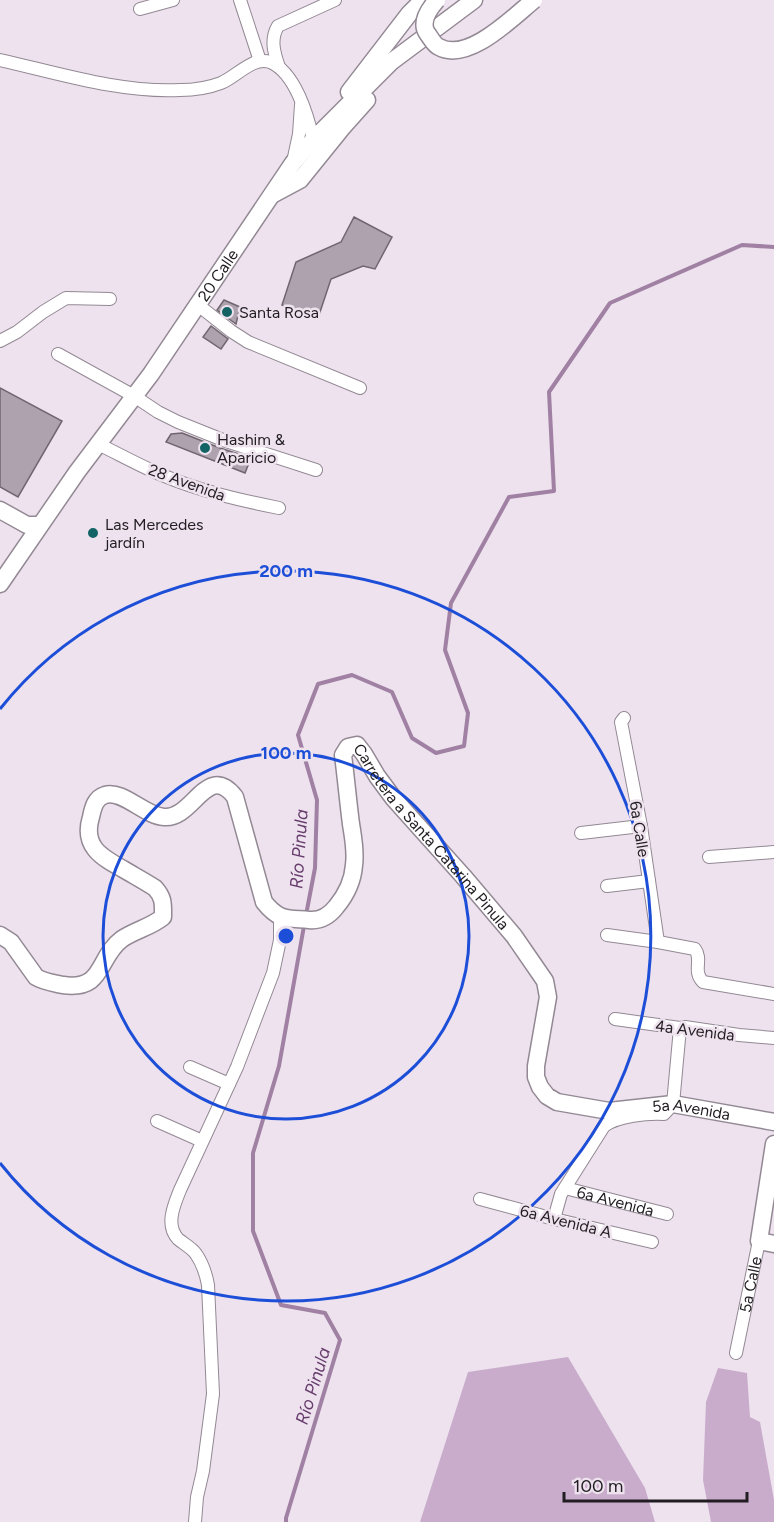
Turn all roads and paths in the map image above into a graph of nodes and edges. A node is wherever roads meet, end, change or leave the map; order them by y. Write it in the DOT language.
graph roads {
  1 [pos="173,0"];
  2 [pos="240,0"];
  3 [pos="334,0"];
  4 [pos="423,0"];
  5 [pos="436,0"];
  6 [pos="474,0"];
  7 [pos="484,0"];
  8 [pos="534,0"];
  9 [pos="140,9"];
  10 [pos="0,60"];
  11 [pos="260,61"];
  12 [pos="279,68"];
  13 [pos="301,101"];
  14 [pos="334,119"];
  15 [pos="313,140"];
  16 [pos="293,163"];
  17 [pos="271,195"];
  18 [pos="110,299"];
  19 [pos="198,305"];
  20 [pos="0,341"];
  21 [pos="58,354"];
  22 [pos="360,388"];
  23 [pos="135,396"];
  24 [pos="98,444"];
  25 [pos="315,470"];
  26 [pos="279,508"];
  27 [pos="0,510"];
  28 [pos="0,520"];
  29 [pos="39,525"];
  30 [pos="26,545"];
  31 [pos="0,584"];
  32 [pos="624,718"];
  33 [pos="641,826"];
  34 [pos="581,833"];
  35 [pos="774,852"];
  36 [pos="709,857"];
  37 [pos="649,881"];
  38 [pos="607,886"];
  39 [pos="286,918"];
  40 [pos="0,935"];
  41 [pos="607,935"];
  42 [pos="658,942"];
  43 [pos="774,994"];
  44 [pos="615,1019"];
  45 [pos="680,1029"];
  46 [pos="774,1038"];
  47 [pos="190,1067"];
  48 [pos="229,1084"];
  49 [pos="673,1104"];
  50 [pos="609,1111"];
  51 [pos="157,1121"];
  52 [pos="774,1122"];
  53 [pos="202,1141"];
  54 [pos="774,1144"];
  55 [pos="565,1188"];
  56 [pos="480,1199"];
  57 [pos="668,1214"];
  58 [pos="554,1219"];
  59 [pos="652,1242"];
  60 [pos="767,1242"];
  61 [pos="736,1353"];
  62 [pos="195,1522"];
  1 -- 9 [label="street"];
  2 -- 11 [label="street"];
  3 -- 12 [label="street"];
  4 -- 14 [label="street"];
  5 -- 8 [label="street, bridge"];
  6 -- 14 [label="street, 20 Calle"];
  7 -- 17 [label="street"];
  10 -- 11 [label="street"];
  11 -- 12 [label="street"];
  12 -- 13 [label="street"];
  13 -- 15 [label="street"];
  13 -- 16 [label="street"];
  14 -- 15 [label="street, 20 Calle"];
  15 -- 16 [label="street, 20 Calle"];
  16 -- 17 [label="street, 20 Calle"];
  17 -- 19 [label="street, 20 Calle"];
  18 -- 20 [label="street"];
  19 -- 22 [label="street"];
  19 -- 23 [label="street, 20 Calle"];
  21 -- 23 [label="street"];
  23 -- 24 [label="street, 20 Calle"];
  23 -- 25 [label="street"];
  24 -- 26 [label="street, 28 Avenida"];
  24 -- 29 [label="street, 20 Calle"];
  27 -- 29 [label="street"];
  28 -- 30 [label="street"];
  29 -- 30 [label="street, 20 Calle"];
  30 -- 31 [label="street, 20 Calle"];
  32 -- 33 [label="street, 6a Calle"];
  33 -- 34 [label="street"];
  33 -- 37 [label="street, 6a Calle"];
  35 -- 36 [label="street"];
  37 -- 38 [label="street"];
  37 -- 42 [label="street, 6a Calle"];
  39 -- 40 [label="street"];
  39 -- 48 [label="street"];
  39 -- 50 [label="street, Carretera a Santa Catarina Pinula"];
  41 -- 42 [label="street"];
  42 -- 43 [label="street"];
  44 -- 45 [label="street, 4a Avenida"];
  45 -- 46 [label="street, 4a Avenida"];
  45 -- 49 [label="street"];
  47 -- 48 [label="street"];
  48 -- 53 [label="street"];
  49 -- 50 [label="street, 5a Avenida"];
  49 -- 52 [label="street, 5a Avenida"];
  49 -- 55 [label="street"];
  51 -- 53 [label="street"];
  53 -- 62 [label="street"];
  54 -- 60 [label="street, 5a Calle"];
  55 -- 57 [label="street, 6a Avenida"];
  55 -- 58 [label="street"];
  56 -- 58 [label="street, 6a Avenida A"];
  58 -- 59 [label="street, 6a Avenida A"];
  60 -- 61 [label="street, 5a Calle"];
}
